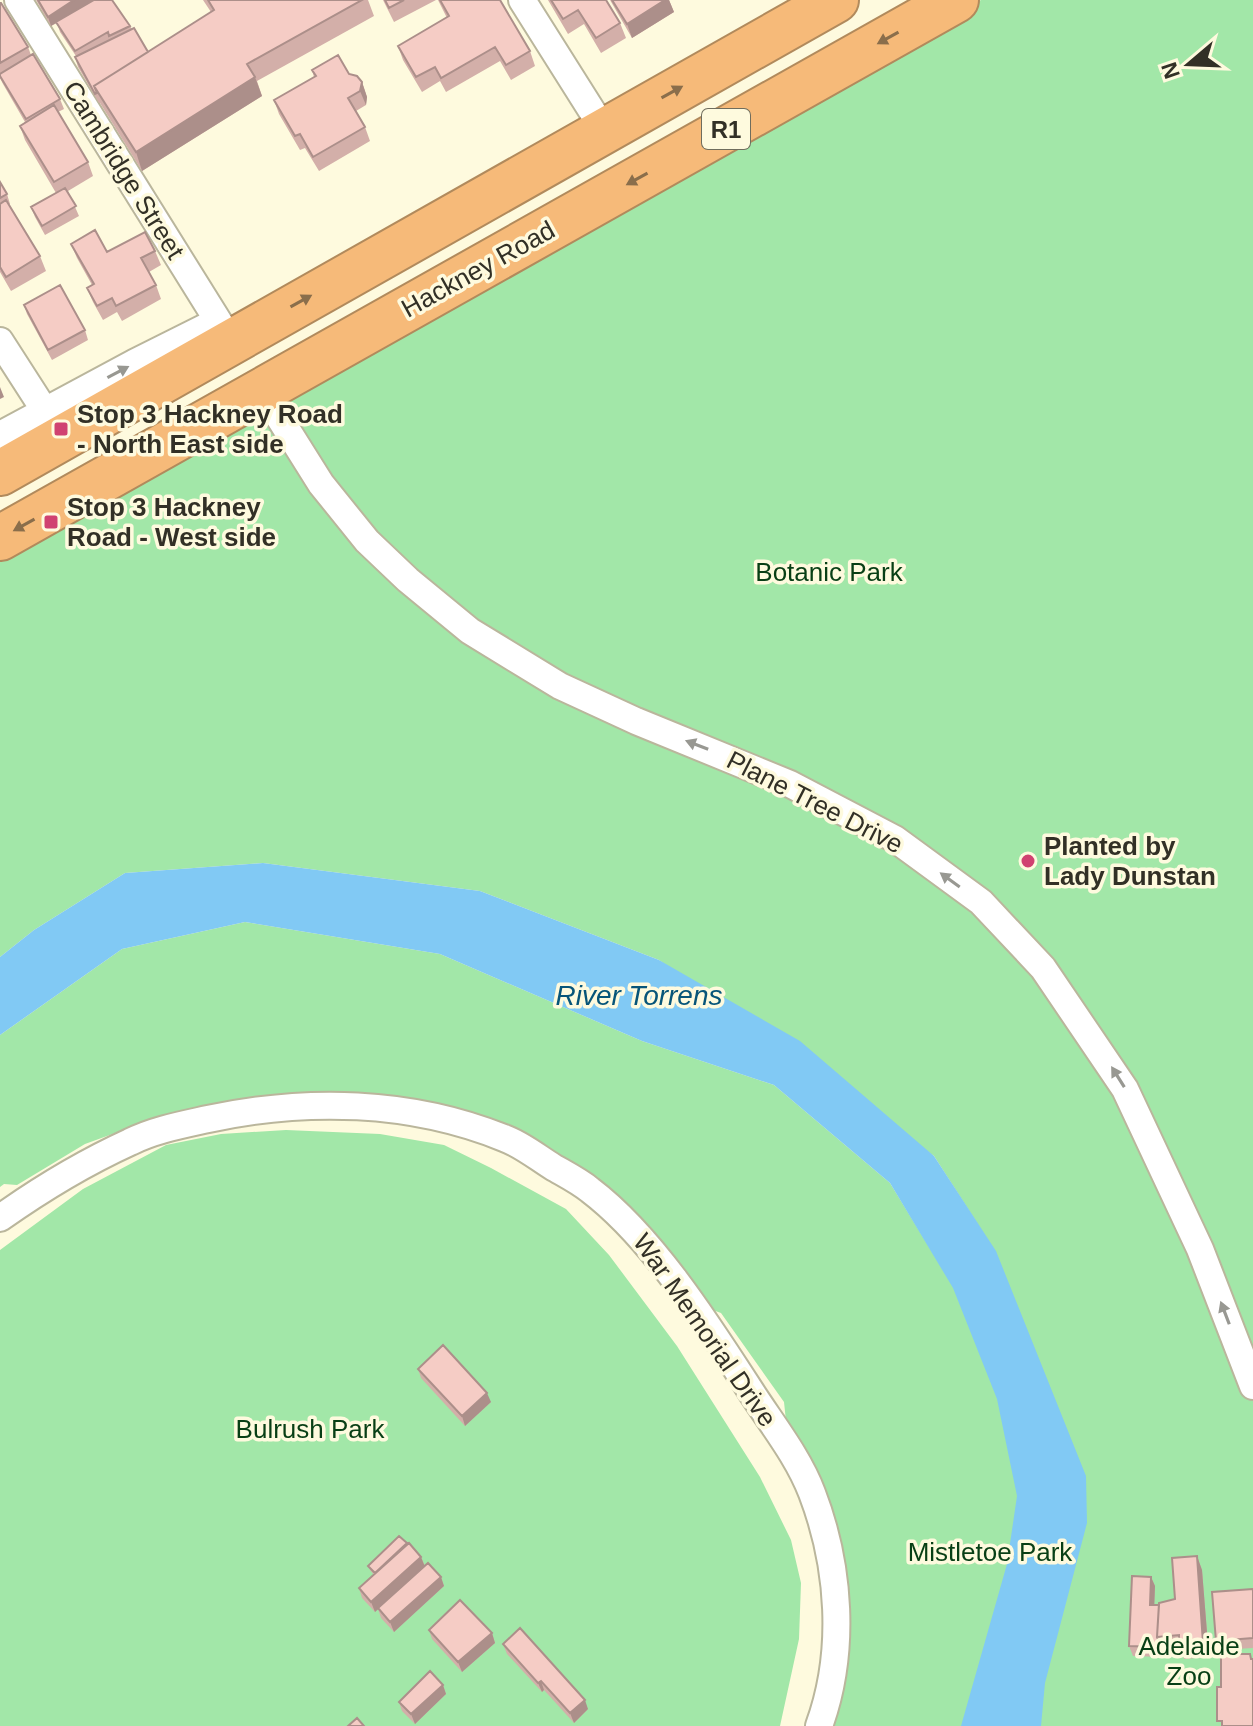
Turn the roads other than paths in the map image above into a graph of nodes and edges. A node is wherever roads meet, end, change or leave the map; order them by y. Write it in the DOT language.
graph roads {
  1 [pos="18,0"];
  2 [pos="522,0"];
  3 [pos="836,0"];
  4 [pos="956,0"];
  5 [pos="604,130"];
  6 [pos="710,138"];
  7 [pos="226,332"];
  8 [pos="0,341"];
  9 [pos="262,390"];
  10 [pos="45,411"];
  11 [pos="0,435"];
  12 [pos="0,473"];
  13 [pos="0,538"];
  14 [pos="0,1218"];
  15 [pos="1253,1386"];
  16 [pos="819,1726"];
  1 -- 7 [label="street, Cambridge Street"];
  2 -- 5 [label="street"];
  5 -- 3 [label="highway, R1, one-way"];
  4 -- 6 [label="highway, Hackney Road / R1, one-way"];
  5 -- 6 [label="highway"];
  7 -- 5 [label="highway, R1, one-way"];
  6 -- 9 [label="highway, Hackney Road / R1, one-way"];
  10 -- 7 [label="street, one-way"];
  7 -- 12 [label="highway, R1"];
  8 -- 10 [label="street"];
  9 -- 13 [label="highway, Hackney Road / R1, one-way"];
  15 -- 9 [label="street, Plane Tree Drive, one-way"];
  10 -- 11 [label="street"];
  14 -- 16 [label="street, War Memorial Drive"];
}
